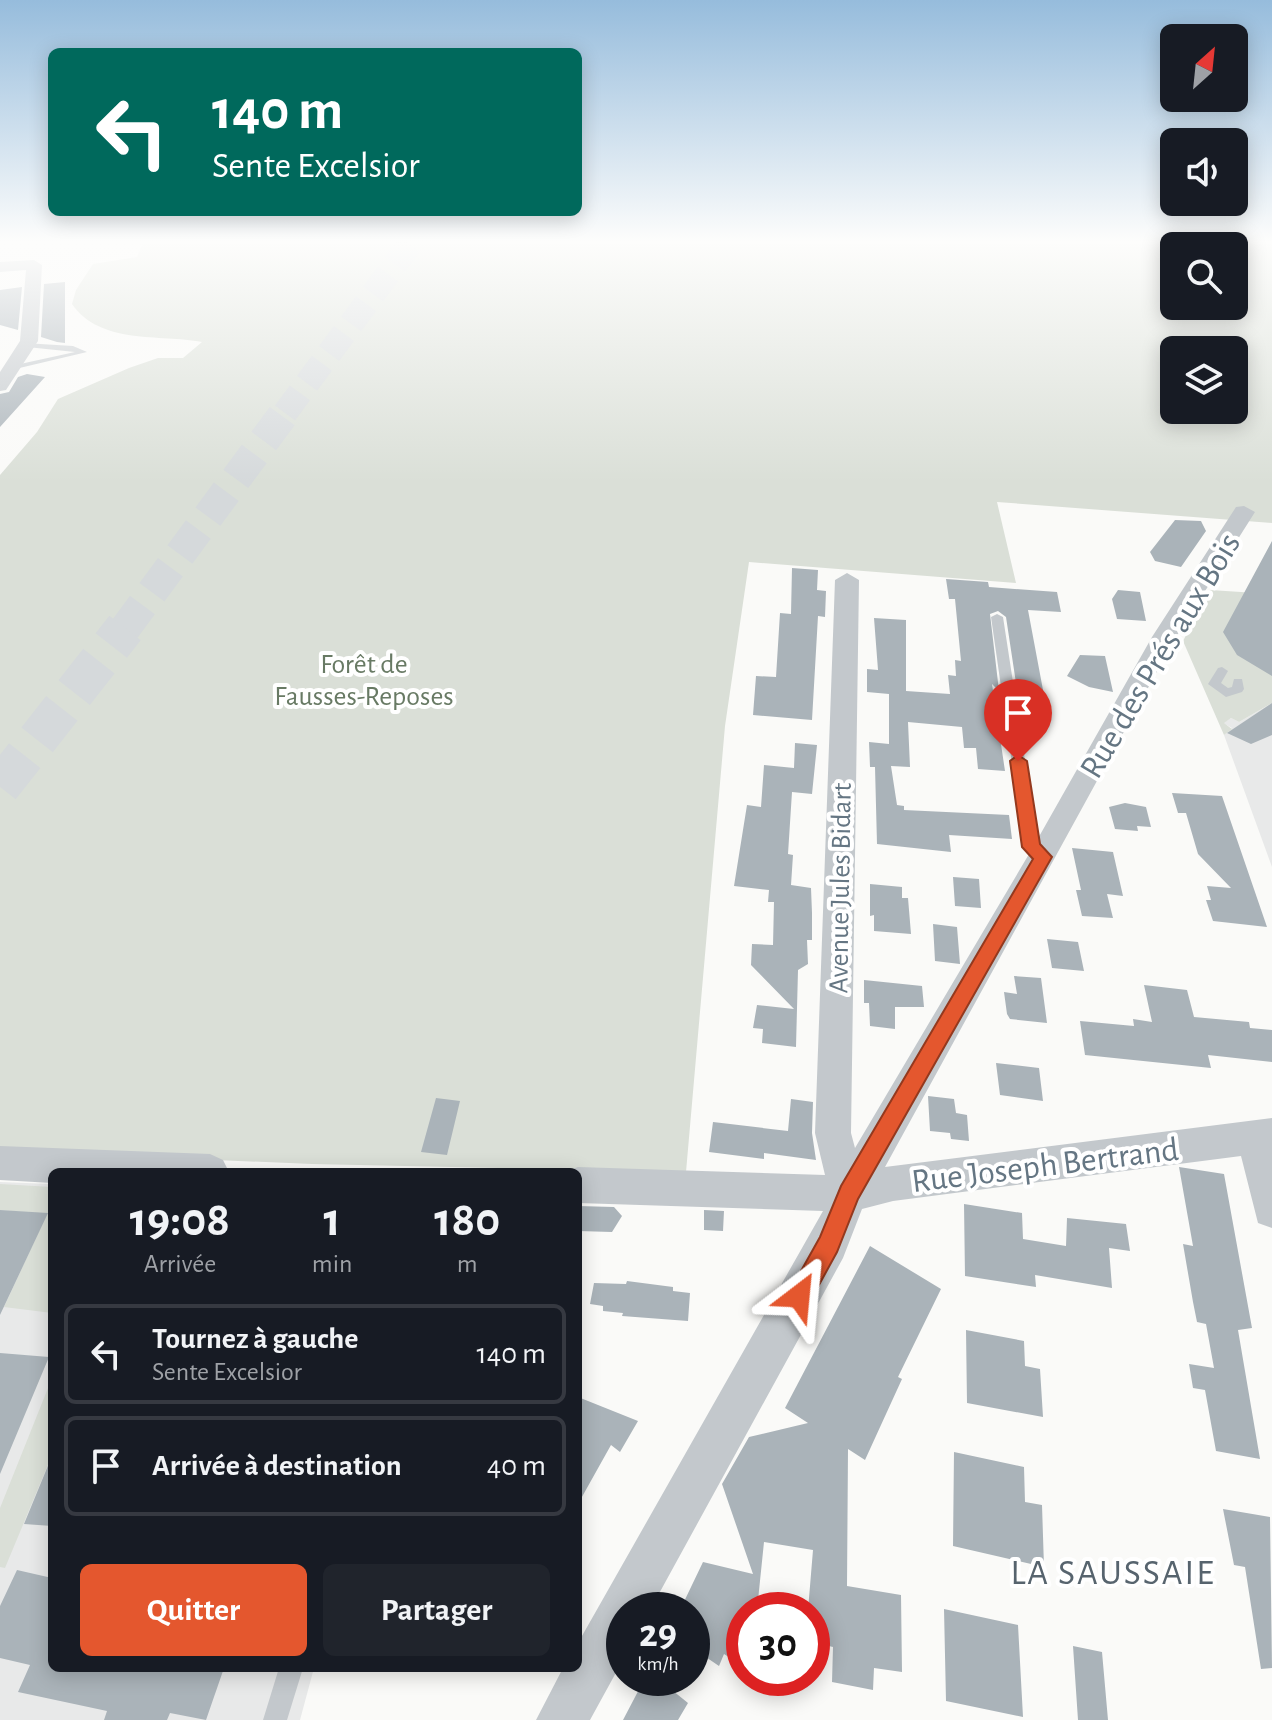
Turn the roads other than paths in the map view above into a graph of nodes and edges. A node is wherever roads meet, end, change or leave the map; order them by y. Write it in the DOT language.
graph roads {
  1 [pos="29,323"];
  2 [pos="27,345"];
  3 [pos="14,368"];
  4 [pos="0,386"];
  5 [pos="1244,512"];
  6 [pos="847,580"];
  7 [pos="997,617"];
  8 [pos="1222,671"];
  9 [pos="1238,682"];
  10 [pos="1043,857"];
  11 [pos="1263,1136"];
  12 [pos="0,1163"];
  13 [pos="117,1168"];
  14 [pos="582,1185"];
  15 [pos="849,1194"];
  16 [pos="1272,1210"];
  17 [pos="290,1672"];
  18 [pos="275,1720"];
  19 [pos="562,1720"];
  1 -- 2 [label="street"];
  2 -- 3 [label="street"];
  2 -- 3 [label="lane"];
  3 -- 4 [label="street"];
  5 -- 10 [label="street, Rue des Prés aux Bois"];
  6 -- 15 [label="street, Avenue Jules Bidart"];
  7 -- 10 [label="lane"];
  8 -- 9 [label="lane"];
  10 -- 15 [label="street, Rue des Prés aux Bois"];
  11 -- 15 [label="street, Rue Joseph Bertrand"];
  11 -- 16 [label="street"];
  12 -- 13 [label="street"];
  14 -- 15 [label="street, Rue Joseph Bertrand"];
  15 -- 19 [label="street, Rue des Prés aux Bois"];
  17 -- 18 [label="lane"];
}
